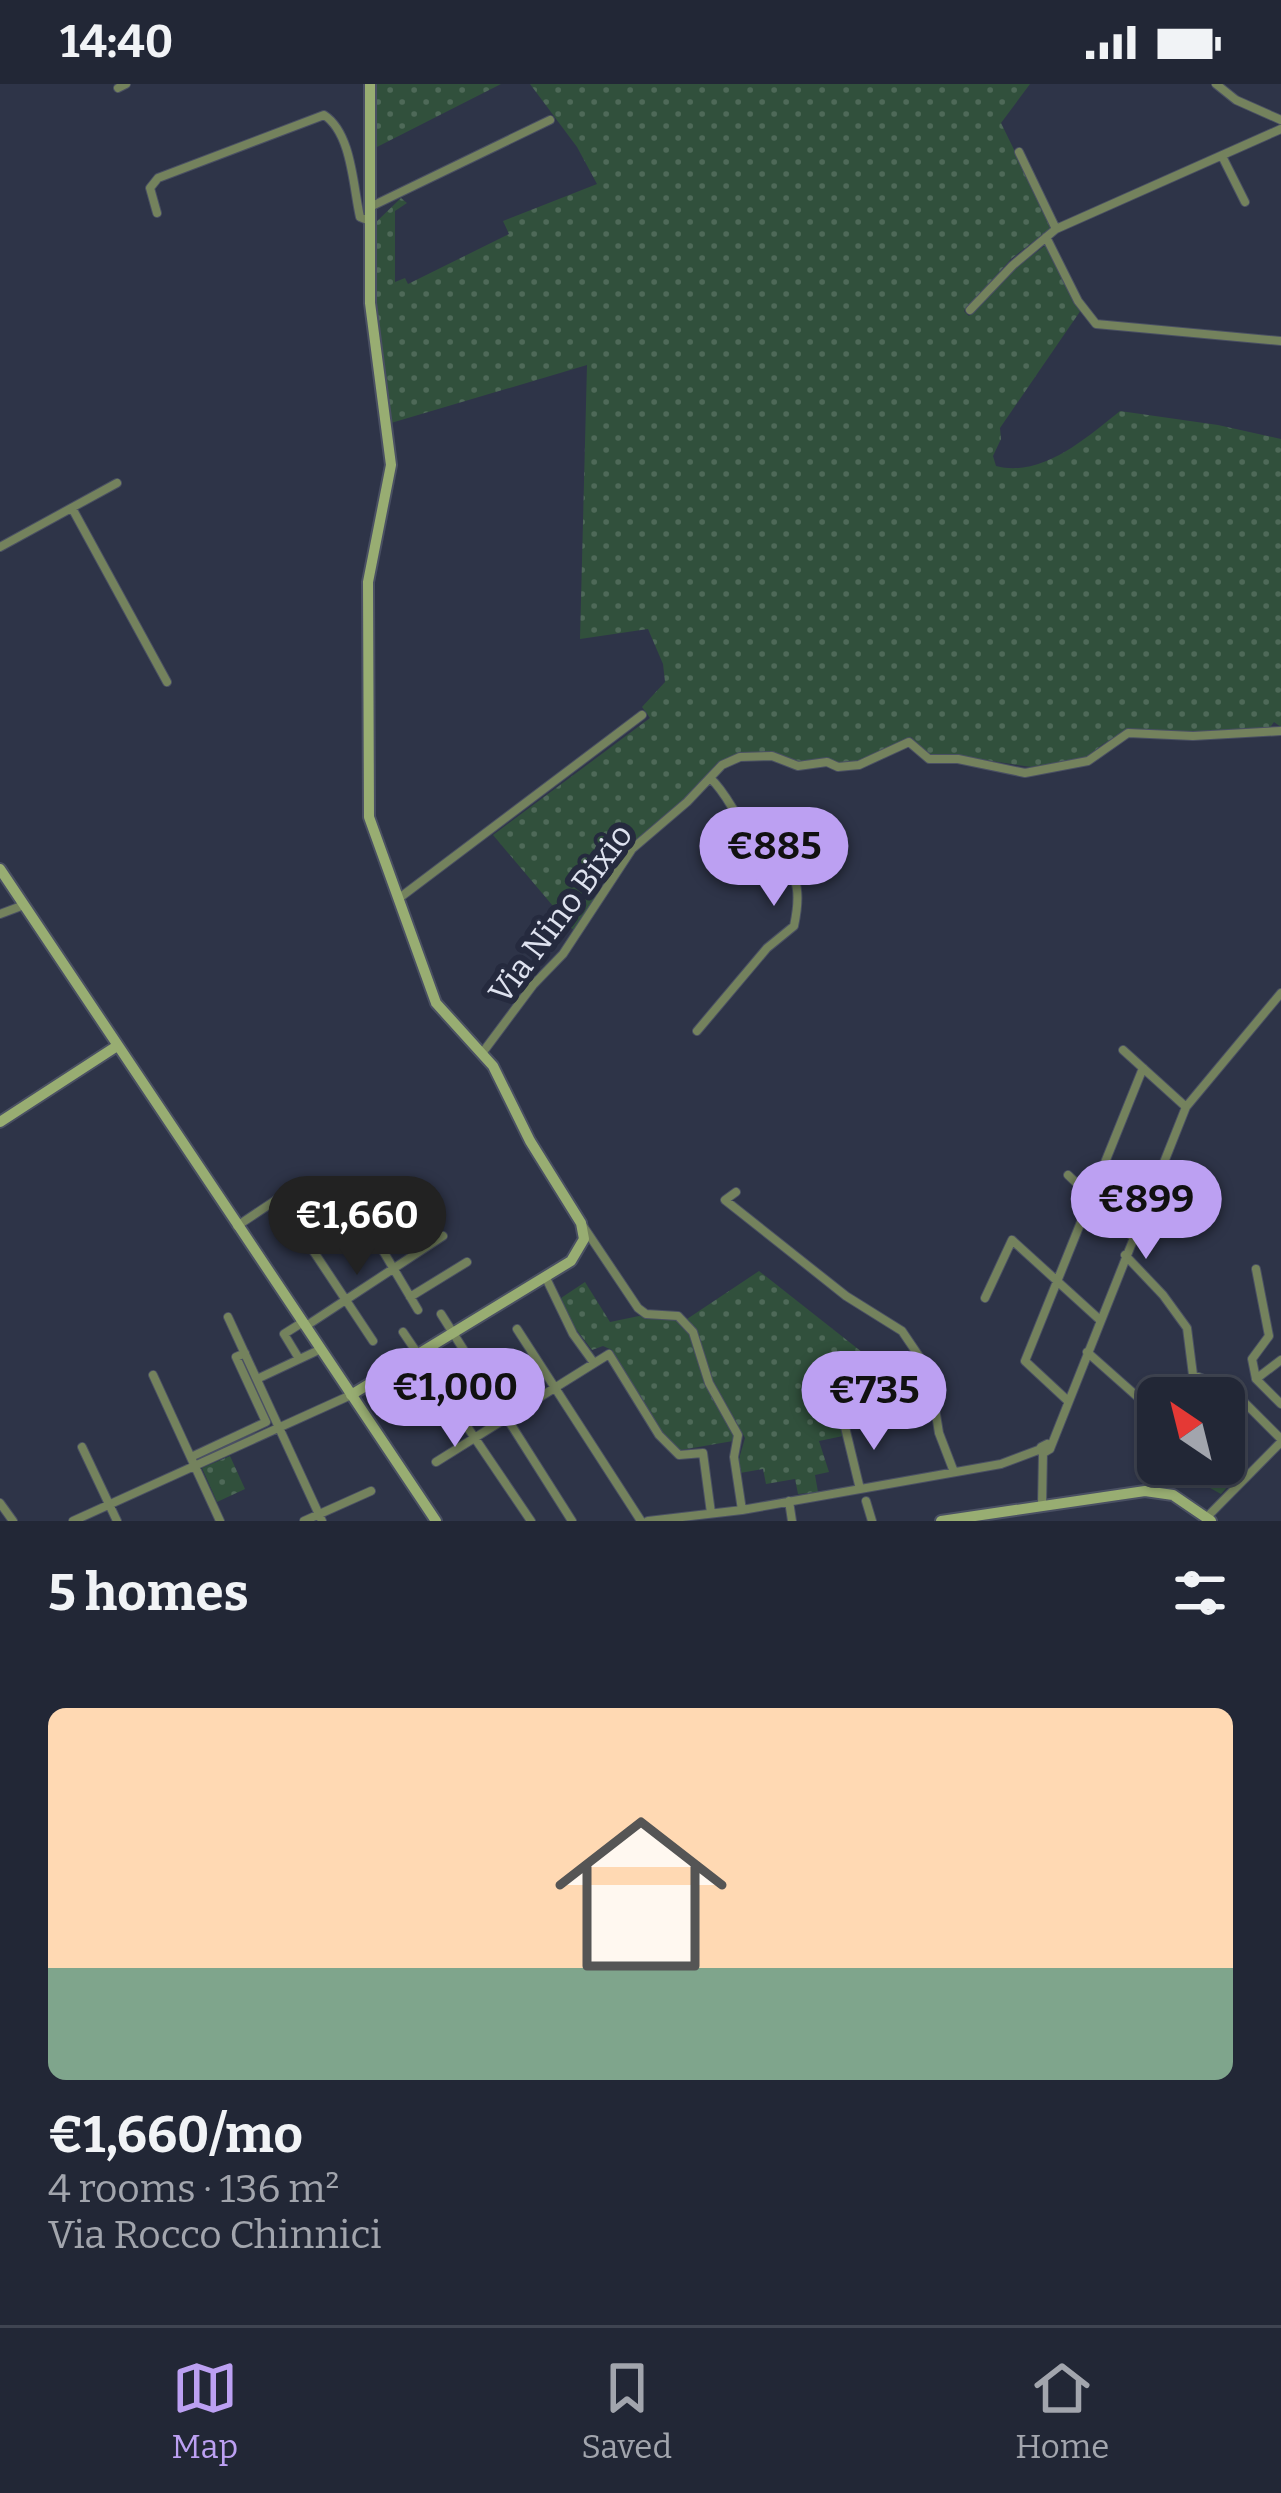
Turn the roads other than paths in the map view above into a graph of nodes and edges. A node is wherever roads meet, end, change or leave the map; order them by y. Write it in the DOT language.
graph roads {
  1 [pos="370,84"];
  2 [pos="1216,84"];
  3 [pos="550,120"];
  4 [pos="1281,120"];
  5 [pos="1281,129"];
  6 [pos="1018,152"];
  7 [pos="1222,156"];
  8 [pos="1245,202"];
  9 [pos="158,213"];
  10 [pos="370,214"];
  11 [pos="1056,229"];
  12 [pos="1046,237"];
  13 [pos="970,310"];
  14 [pos="1281,340"];
  15 [pos="117,483"];
  16 [pos="72,508"];
  17 [pos="0,547"];
  18 [pos="167,682"];
  19 [pos="642,716"];
  20 [pos="1281,731"];
  21 [pos="710,778"];
  22 [pos="0,868"];
  23 [pos="398,899"];
  24 [pos="24,905"];
  25 [pos="0,914"];
  26 [pos="1281,993"];
  27 [pos="697,1031"];
  28 [pos="117,1046"];
  29 [pos="1123,1050"];
  30 [pos="483,1052"];
  31 [pos="1143,1068"];
  32 [pos="1186,1107"];
  33 [pos="0,1122"];
  34 [pos="1068,1174"];
  35 [pos="736,1192"];
  36 [pos="1090,1196"];
  37 [pos="326,1214"];
  38 [pos="581,1223"];
  39 [pos="237,1226"];
  40 [pos="443,1235"];
  41 [pos="1132,1237"];
  42 [pos="598,1247"];
  43 [pos="1125,1255"];
  44 [pos="576,1256"];
  45 [pos="467,1262"];
  46 [pos="394,1268"];
  47 [pos="1256,1269"];
  48 [pos="545,1276"];
  49 [pos="1057,1280"];
  50 [pos="410,1297"];
  51 [pos="985,1298"];
  52 [pos="346,1300"];
  53 [pos="418,1310"];
  54 [pos="441,1315"];
  55 [pos="228,1317"];
  56 [pos="1100,1320"];
  57 [pos="304,1324"];
  58 [pos="517,1329"];
  59 [pos="403,1332"];
  60 [pos="452,1332"];
  61 [pos="373,1341"];
  62 [pos="321,1349"];
  63 [pos="1088,1352"];
  64 [pos="245,1353"];
  65 [pos="417,1354"];
  66 [pos="298,1358"];
  67 [pos="1281,1360"];
  68 [pos="594,1363"];
  69 [pos="153,1375"];
  70 [pos="257,1379"];
  71 [pos="1256,1379"];
  72 [pos="555,1388"];
  73 [pos="351,1395"];
  74 [pos="1137,1396"];
  75 [pos="1068,1401"];
  76 [pos="1281,1404"];
  77 [pos="506,1418"];
  78 [pos="279,1427"];
  79 [pos="845,1427"];
  80 [pos="474,1438"];
  81 [pos="1281,1440"];
  82 [pos="82,1447"];
  83 [pos="1046,1449"];
  84 [pos="193,1461"];
  85 [pos="436,1462"];
  86 [pos="954,1472"];
  87 [pos="1235,1486"];
  88 [pos="860,1489"];
  89 [pos="370,1491"];
  90 [pos="789,1501"];
  91 [pos="866,1501"];
  92 [pos="0,1503"];
  93 [pos="109,1504"];
  94 [pos="1048,1505"];
  95 [pos="742,1510"];
  96 [pos="711,1513"];
  97 [pos="320,1518"];
  98 [pos="1209,1519"];
  99 [pos="961,1520"];
  100 [pos="13,1521"];
  101 [pos="74,1521"];
  102 [pos="117,1521"];
  103 [pos="220,1521"];
  104 [pos="304,1521"];
  105 [pos="436,1521"];
  106 [pos="531,1521"];
  107 [pos="572,1521"];
  108 [pos="645,1521"];
  109 [pos="793,1521"];
  110 [pos="872,1521"];
  111 [pos="940,1521"];
  1 -- 10 [label="street"];
  2 -- 4 [label="street"];
  3 -- 10 [label="street"];
  5 -- 7 [label="street"];
  6 -- 11 [label="street"];
  7 -- 8 [label="street"];
  7 -- 11 [label="street"];
  9 -- 10 [label="street"];
  10 -- 23 [label="street"];
  11 -- 12 [label="street"];
  12 -- 13 [label="street"];
  12 -- 14 [label="street"];
  15 -- 16 [label="street"];
  16 -- 17 [label="street"];
  16 -- 18 [label="street"];
  19 -- 23 [label="street"];
  20 -- 21 [label="street, Via Nino Bixio"];
  21 -- 27 [label="street"];
  21 -- 30 [label="street, Via Nino Bixio"];
  22 -- 24 [label="street"];
  23 -- 30 [label="street"];
  24 -- 25 [label="street"];
  24 -- 28 [label="street"];
  26 -- 32 [label="street"];
  28 -- 33 [label="street"];
  28 -- 39 [label="street"];
  29 -- 31 [label="street"];
  30 -- 38 [label="street"];
  31 -- 32 [label="street"];
  31 -- 36 [label="street"];
  32 -- 41 [label="street"];
  34 -- 36 [label="street"];
  35 -- 86 [label="street"];
  36 -- 41 [label="street"];
  36 -- 49 [label="street"];
  37 -- 39 [label="street"];
  37 -- 46 [label="street"];
  37 -- 52 [label="street"];
  38 -- 42 [label="street"];
  38 -- 44 [label="street"];
  39 -- 57 [label="street"];
  40 -- 46 [label="street"];
  41 -- 43 [label="street"];
  42 -- 44 [label="street"];
  42 -- 95 [label="street"];
  43 -- 56 [label="street"];
  43 -- 81 [label="street"];
  44 -- 48 [label="street"];
  45 -- 50 [label="street"];
  46 -- 50 [label="street"];
  46 -- 52 [label="street"];
  47 -- 71 [label="street"];
  48 -- 60 [label="street"];
  48 -- 68 [label="street"];
  49 -- 51 [label="street"];
  49 -- 56 [label="street"];
  49 -- 75 [label="street"];
  50 -- 53 [label="street"];
  52 -- 57 [label="street"];
  52 -- 61 [label="street"];
  54 -- 60 [label="street"];
  55 -- 64 [label="street"];
  56 -- 63 [label="street"];
  57 -- 62 [label="street"];
  57 -- 66 [label="street"];
  58 -- 72 [label="street"];
  59 -- 65 [label="street"];
  60 -- 65 [label="street"];
  60 -- 77 [label="street"];
  62 -- 66 [label="street"];
  62 -- 73 [label="street"];
  63 -- 74 [label="street"];
  63 -- 75 [label="street"];
  64 -- 70 [label="street"];
  64 -- 84 [label="street"];
  65 -- 73 [label="street"];
  65 -- 80 [label="street"];
  66 -- 70 [label="street"];
  67 -- 71 [label="street"];
  68 -- 72 [label="street"];
  68 -- 96 [label="street"];
  69 -- 84 [label="street"];
  70 -- 78 [label="street"];
  71 -- 76 [label="street"];
  72 -- 77 [label="street"];
  72 -- 108 [label="street"];
  73 -- 78 [label="street"];
  73 -- 105 [label="street"];
  75 -- 83 [label="street"];
  77 -- 80 [label="street"];
  77 -- 107 [label="street"];
  78 -- 84 [label="street"];
  78 -- 97 [label="street"];
  79 -- 88 [label="street"];
  80 -- 85 [label="street"];
  80 -- 106 [label="street"];
  81 -- 87 [label="street"];
  82 -- 93 [label="street"];
  83 -- 86 [label="street"];
  83 -- 94 [label="street"];
  84 -- 93 [label="street"];
  84 -- 103 [label="street"];
  86 -- 88 [label="street"];
  87 -- 98 [label="street"];
  88 -- 90 [label="street"];
  89 -- 97 [label="street"];
  90 -- 95 [label="street"];
  90 -- 109 [label="street"];
  91 -- 110 [label="street"];
  92 -- 100 [label="street"];
  93 -- 101 [label="street"];
  93 -- 102 [label="street"];
  94 -- 98 [label="street"];
  94 -- 99 [label="street"];
  95 -- 96 [label="street"];
  96 -- 108 [label="street"];
  97 -- 104 [label="street"];
  99 -- 111 [label="street"];
}
